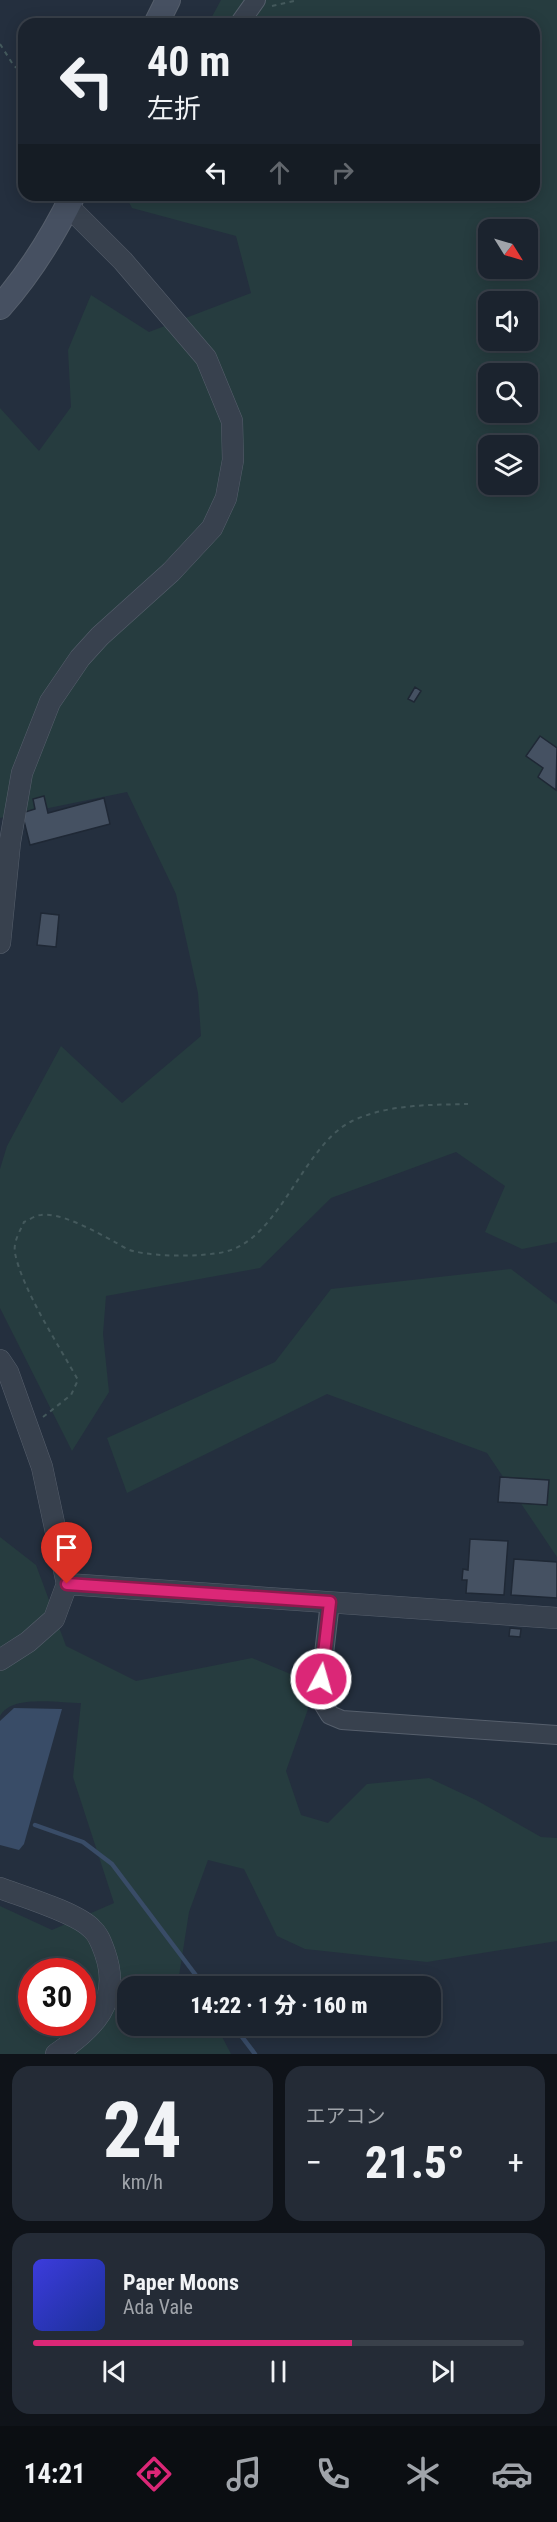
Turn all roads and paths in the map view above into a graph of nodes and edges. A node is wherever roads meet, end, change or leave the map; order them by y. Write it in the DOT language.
graph roads {
  1 [pos="168,0"];
  2 [pos="298,0"];
  3 [pos="255,4"];
  4 [pos="159,18"];
  5 [pos="244,18"];
  6 [pos="0,44"];
  7 [pos="18,69"];
  8 [pos="69,201"];
  9 [pos="71,201"];
  10 [pos="0,307"];
  11 [pos="0,943"];
  12 [pos="468,1104"];
  13 [pos="3,1367"];
  14 [pos="29,1429"];
  15 [pos="67,1584"];
  16 [pos="330,1602"];
  17 [pos="557,1618"];
  18 [pos="0,1660"];
  19 [pos="557,1735"];
  20 [pos="0,1888"];
  21 [pos="56,2054"];
  1 -- 4 [label="main road"];
  2 -- 3 [label="path"];
  3 -- 5 [label="street"];
  6 -- 7 [label="path"];
  8 -- 10 [label="main road"];
  9 -- 11 [label="street"];
  12 -- 14 [label="path"];
  13 -- 14 [label="street"];
  14 -- 15 [label="street"];
  15 -- 16 [label="street"];
  15 -- 18 [label="street"];
  16 -- 17 [label="street"];
  16 -- 19 [label="street"];
  20 -- 21 [label="street"];
}
